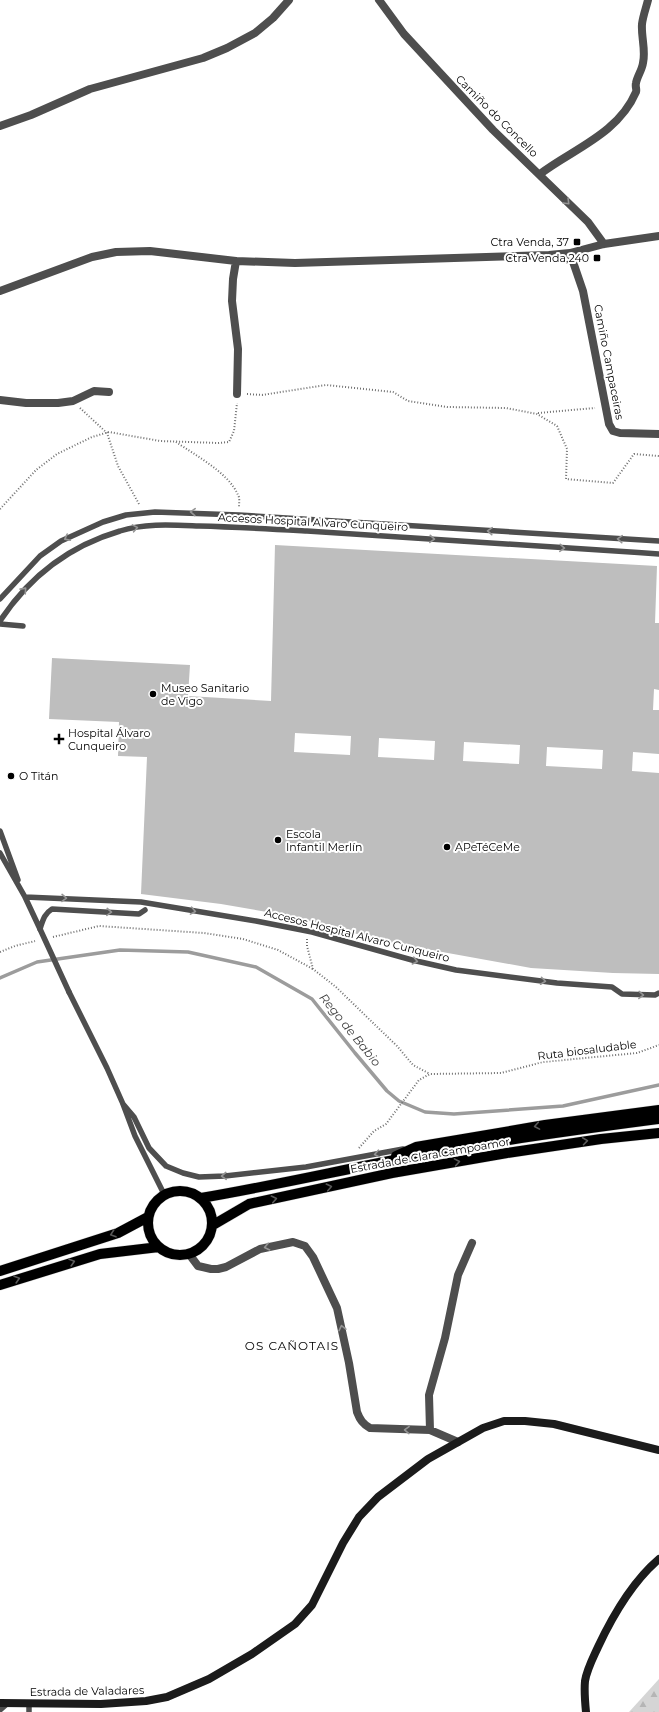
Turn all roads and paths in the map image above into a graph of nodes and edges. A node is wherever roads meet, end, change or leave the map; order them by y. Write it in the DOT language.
graph roads {
  1 [pos="289,0"];
  2 [pos="379,0"];
  3 [pos="648,0"];
  4 [pos="0,126"];
  5 [pos="540,174"];
  6 [pos="659,236"];
  7 [pos="604,244"];
  8 [pos="570,253"];
  9 [pos="236,260"];
  10 [pos="0,291"];
  11 [pos="109,392"];
  12 [pos="237,394"];
  13 [pos="0,400"];
  14 [pos="72,401"];
  15 [pos="605,407"];
  16 [pos="537,414"];
  17 [pos="107,433"];
  18 [pos="659,434"];
  19 [pos="174,441"];
  20 [pos="659,456"];
  21 [pos="0,509"];
  22 [pos="141,514"];
  23 [pos="239,515"];
  24 [pos="659,541"];
  25 [pos="659,554"];
  26 [pos="0,599"];
  27 [pos="0,621"];
  28 [pos="0,624"];
  29 [pos="23,626"];
  30 [pos="0,831"];
  31 [pos="0,853"];
  32 [pos="25,897"];
  33 [pos="145,910"];
  34 [pos="40,929"];
  35 [pos="307,931"];
  36 [pos="53,937"];
  37 [pos="38,940"];
  38 [pos="0,952"];
  39 [pos="313,969"];
  40 [pos="659,993"];
  41 [pos="659,1045"];
  42 [pos="430,1074"];
  43 [pos="123,1104"];
  44 [pos="659,1110"];
  45 [pos="659,1119"];
  46 [pos="659,1132"];
  47 [pos="416,1147"];
  48 [pos="358,1157"];
  49 [pos="380,1163"];
  50 [pos="164,1194"];
  51 [pos="201,1198"];
  52 [pos="148,1218"];
  53 [pos="213,1225"];
  54 [pos="472,1243"];
  55 [pos="158,1247"];
  56 [pos="189,1254"];
  57 [pos="0,1272"];
  58 [pos="0,1285"];
  59 [pos="430,1430"];
  60 [pos="458,1442"];
  61 [pos="659,1450"];
  62 [pos="659,1559"];
  63 [pos="4,1703"];
  64 [pos="29,1703"];
  65 [pos="0,1710"];
  66 [pos="29,1712"];
  67 [pos="586,1712"];
  1 -- 4 [label="street"];
  2 -- 5 [label="street, Camiño do Concello"];
  3 -- 5 [label="street"];
  5 -- 7 [label="street, Camiño do Concello, one-way"];
  6 -- 7 [label="street"];
  7 -- 8 [label="street"];
  8 -- 9 [label="street"];
  8 -- 15 [label="street, Camiño Campaceiras"];
  9 -- 10 [label="street"];
  9 -- 12 [label="street"];
  11 -- 14 [label="street"];
  12 -- 16 [label="path"];
  12 -- 19 [label="path"];
  13 -- 14 [label="street"];
  14 -- 17 [label="path"];
  15 -- 16 [label="path"];
  15 -- 18 [label="street, Camiño Campaceiras"];
  16 -- 20 [label="path"];
  17 -- 19 [label="path"];
  17 -- 21 [label="path"];
  17 -- 22 [label="path"];
  19 -- 23 [label="path"];
  23 -- 22 [label="lane, Accesos Hospital Alvaro Cunqueiro, one-way"];
  22 -- 26 [label="lane, Accesos Hospital Alvaro Cunqueiro, one-way"];
  24 -- 23 [label="lane, Accesos Hospital Alvaro Cunqueiro, one-way"];
  27 -- 25 [label="lane, Accesos Hospital Alvaro Cunqueiro, one-way"];
  28 -- 29 [label="lane"];
  30 -- 32 [label="lane"];
  31 -- 32 [label="lane"];
  32 -- 34 [label="lane"];
  32 -- 35 [label="lane, Accesos Hospital Alvaro Cunqueiro, one-way"];
  34 -- 33 [label="lane, one-way"];
  34 -- 43 [label="lane, bridge"];
  35 -- 39 [label="path"];
  35 -- 40 [label="lane, Accesos Hospital Alvaro Cunqueiro, one-way"];
  36 -- 39 [label="path"];
  37 -- 38 [label="path"];
  39 -- 42 [label="path"];
  41 -- 42 [label="path, Ruta biosaludable"];
  42 -- 48 [label="path"];
  48 -- 43 [label="lane, one-way"];
  43 -- 50 [label="lane"];
  44 -- 47 [label="main road, Estrada de Clara Campoamor, one-way"];
  45 -- 49 [label="main road, Estrada de Clara Campoamor"];
  53 -- 46 [label="main road, Estrada de Clara Campoamor, one-way"];
  47 -- 48 [label="lane, one-way"];
  47 -- 49 [label="main road, Estrada de Clara Campoamor"];
  49 -- 51 [label="main road, Estrada de Clara Campoamor"];
  50 -- 51 [label="main road"];
  50 -- 52 [label="main road"];
  51 -- 53 [label="main road"];
  52 -- 55 [label="main road"];
  52 -- 57 [label="main road, one-way"];
  53 -- 56 [label="main road"];
  54 -- 59 [label="street"];
  55 -- 56 [label="main road"];
  58 -- 55 [label="main road, one-way"];
  59 -- 56 [label="street, one-way"];
  59 -- 60 [label="street"];
  60 -- 61 [label="main road, Estrada de Valadares"];
  60 -- 64 [label="main road, Estrada de Valadares"];
  62 -- 67 [label="main road"];
  63 -- 64 [label="main road, Estrada de Valadares"];
  63 -- 65 [label="lane"];
  64 -- 66 [label="lane"];
}
